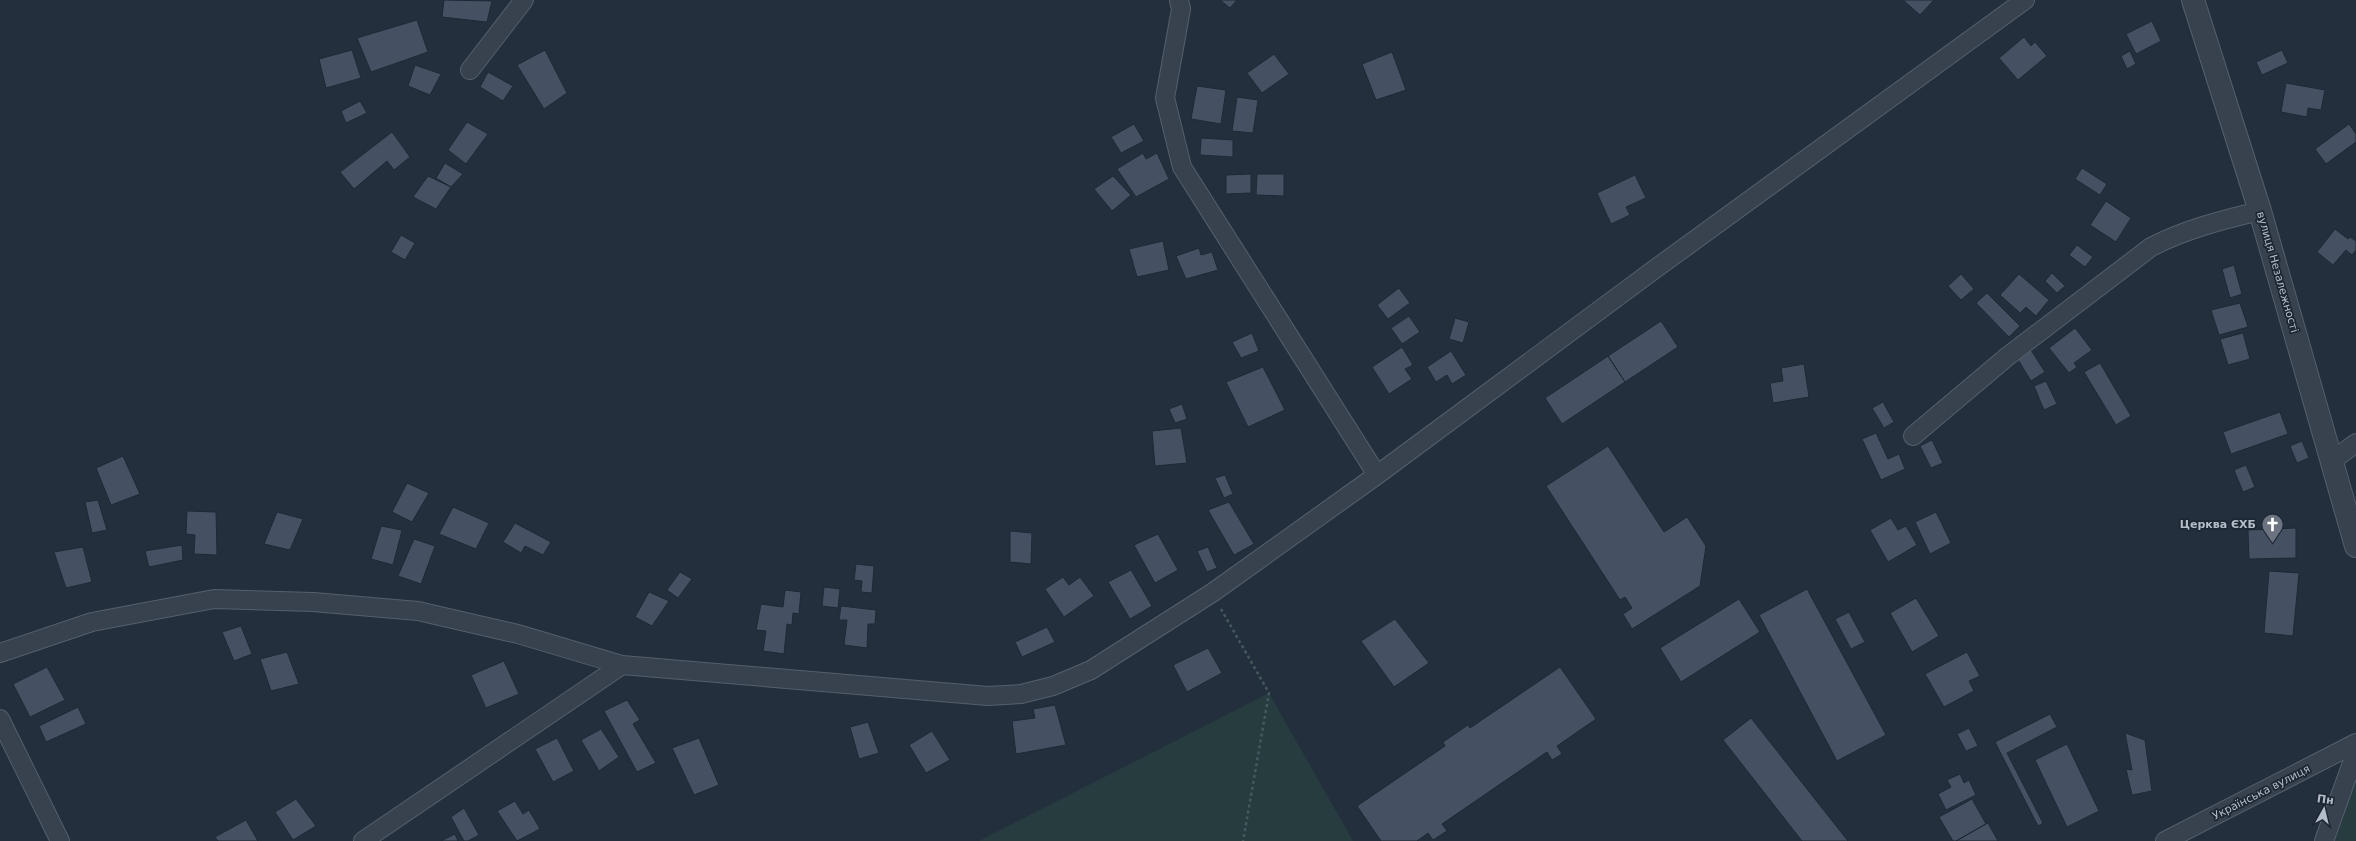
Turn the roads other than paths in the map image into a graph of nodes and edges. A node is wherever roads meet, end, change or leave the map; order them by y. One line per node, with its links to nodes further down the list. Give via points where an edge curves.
1 (524, 0): 5 (street)
2 (1179, 0): 10 (street, via 1181,9 1165,98 1182,167)
3 (2025, 0): 10 (street)
4 (2193, 0): 6 (street, вулиця Незалежності)
5 (470, 70)
6 (2260, 210): 7 (street, via 2175,234 2151,248 2008,356); 9 (street, вулиця Незалежності)
7 (1913, 436)
8 (2356, 443): 9 (street)
9 (2333, 460): 11 (street, вулиця Незалежності)
10 (1377, 475): 13 (street, via 1212,593 1091,670 1053,686 1021,694 988,696)
11 (2356, 546)
12 (0, 653): 13 (street, via 92,622 214,599 313,602 418,611 518,634)
13 (622, 665): 18 (street)
14 (0, 719): 17 (street)
15 (2356, 743): 19 (street, Українська вулиця)
16 (2356, 752): 20 (street)
17 (60, 841)
18 (363, 841)
19 (2165, 841)
20 (2324, 841)

